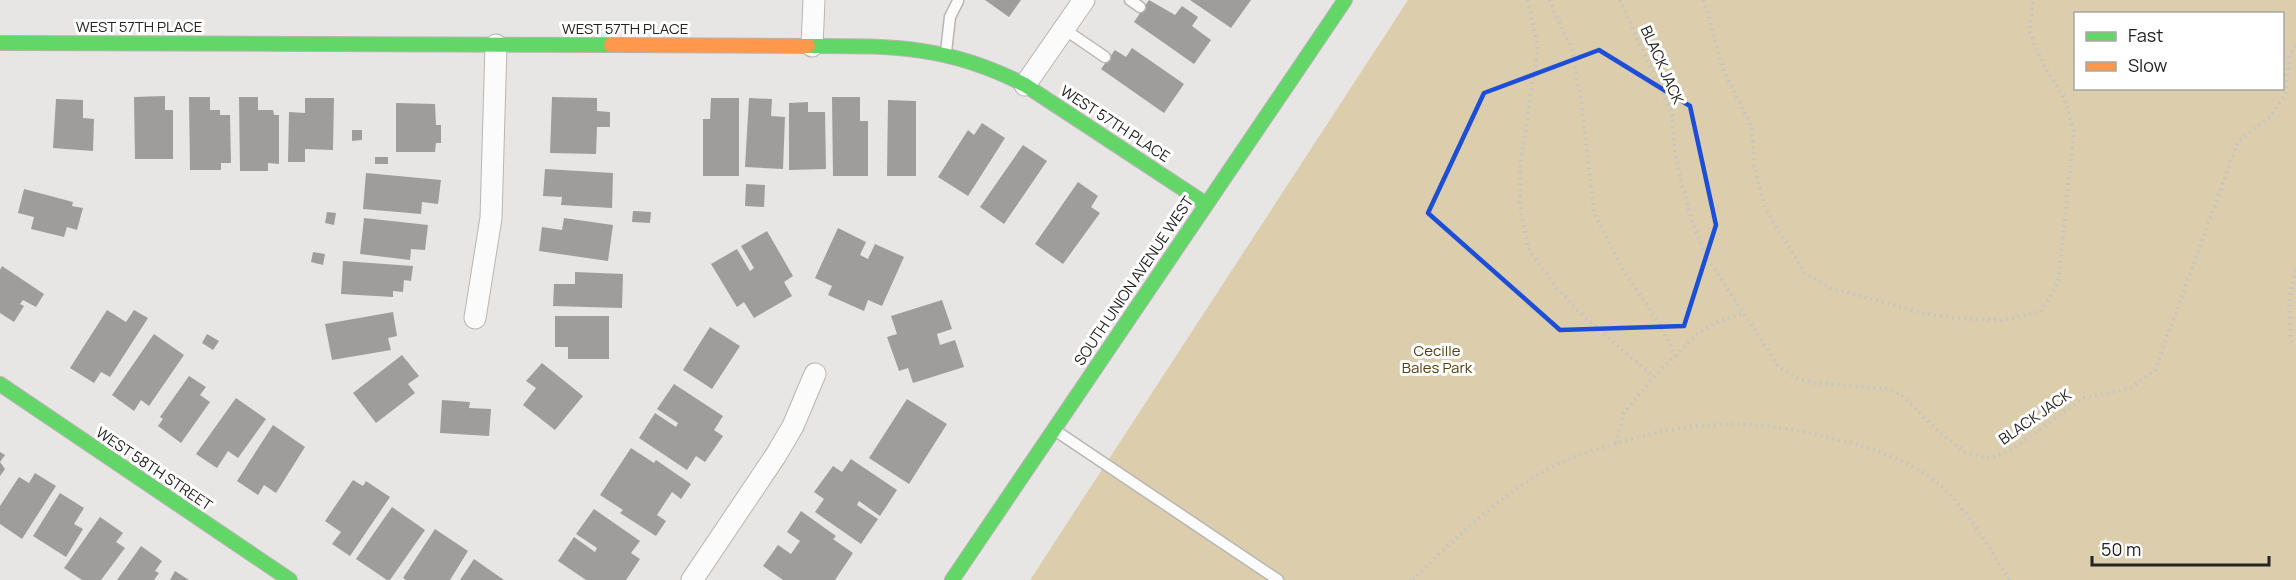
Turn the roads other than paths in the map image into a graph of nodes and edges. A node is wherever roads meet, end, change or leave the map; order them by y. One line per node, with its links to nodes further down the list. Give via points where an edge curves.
1 (814, 0): 10 (street)
2 (1084, 0): 7 (street)
3 (1130, 0): 6 (lane)
4 (1345, 0): 14 (street, SOUTH UNION AVENUE WEST)
5 (958, 1): 11 (lane, via 950,17)
6 (1140, 7)
7 (1064, 29): 12 (lane); 13 (street)
8 (0, 43): 9 (street, WEST 57TH PLACE)
9 (496, 45): 10 (street, WEST 57TH PLACE); 15 (street, via 491,218)
10 (812, 46): 11 (street, WEST 57TH PLACE, via 892,46)
11 (946, 52): 13 (street, WEST 57TH PLACE, via 1000,71)
12 (1105, 57)
13 (1025, 86): 14 (street, WEST 57TH PLACE)
14 (1206, 204): 18 (street, SOUTH UNION AVENUE WEST)
15 (475, 318)
16 (816, 374): 20 (street, via 793,426)
17 (0, 384): 19 (street, WEST 58TH STREET)
18 (1054, 429): 21 (street, SOUTH UNION AVENUE WEST); 22 (lane)
19 (290, 580)
20 (692, 580)
21 (952, 580)
22 (1278, 580)

